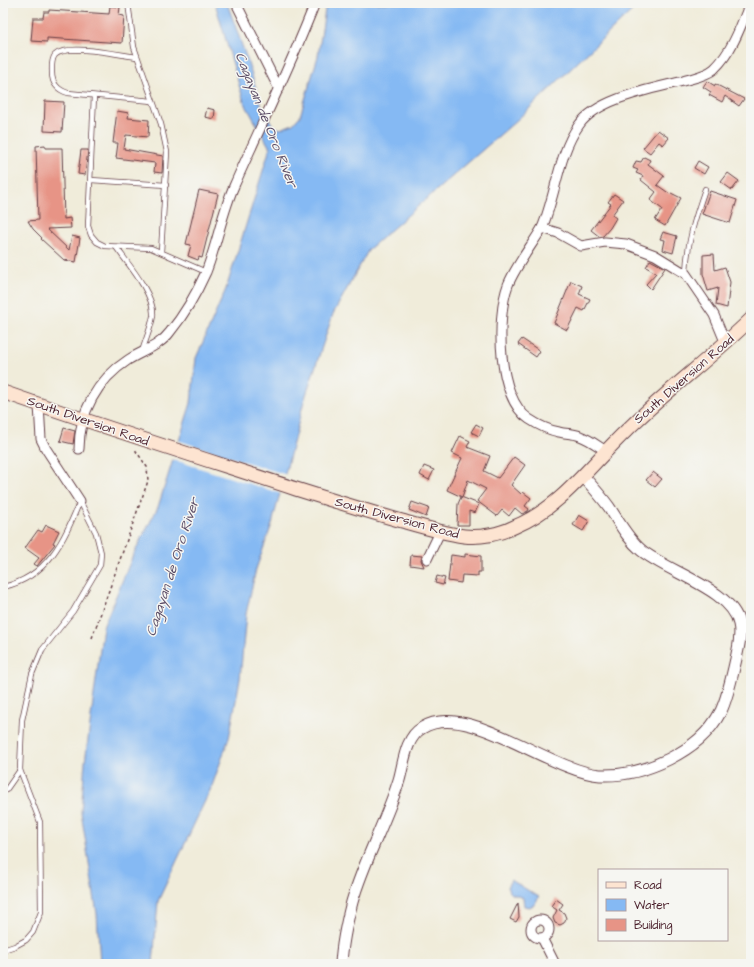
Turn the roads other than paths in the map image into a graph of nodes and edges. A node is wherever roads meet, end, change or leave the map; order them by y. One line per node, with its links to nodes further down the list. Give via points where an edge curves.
1 (128, 3): 5 (lane)
2 (236, 3): 6 (street)
3 (315, 3): 6 (street)
4 (750, 3): 12 (street, via 724,58 713,70 694,78 628,96 594,110 579,125 565,154)
5 (137, 57): 7 (lane, via 73,50 61,51 54,56 52,76 54,84 60,90); 8 (lane)
6 (278, 92): 15 (street, via 234,187)
7 (94, 96): 8 (lane); 9 (lane)
8 (152, 101): 10 (lane, via 165,137)
9 (91, 180): 10 (lane); 13 (lane, via 88,226 97,242)
10 (166, 185): 14 (lane)
11 (705, 189): 16 (lane, via 687,250)
12 (542, 228): 16 (street, via 558,233 581,246 605,242 626,244 655,255); 24 (street, via 508,284 502,305 502,351 511,397 517,409 542,427 580,436)
13 (116, 248): 14 (lane, via 142,246); 19 (lane, via 135,273 151,302 153,316)
14 (161, 252): 15 (lane)
15 (206, 272): 19 (street, via 170,333)
16 (686, 274): 18 (street, via 714,315)
17 (751, 319): 18 (main road, South Diversion Road)
18 (726, 344): 24 (main road, South Diversion Road, via 664,395)
19 (141, 354): 22 (street, via 128,360 107,376 94,394)
20 (3, 392): 21 (main road, South Diversion Road)
21 (39, 405): 22 (main road, South Diversion Road); 26 (street, via 41,439)
22 (81, 420): 23 (street); 27 (main road, South Diversion Road)
23 (78, 449)
24 (606, 451): 25 (main road, South Diversion Road)
25 (583, 476): 27 (main road, South Diversion Road, via 535,518 513,528 493,534 467,536); 34 (street, via 640,550 672,571 712,591 724,600 737,616 740,637 722,708 708,732 691,746 645,770 615,775 597,775 579,770 468,724 444,721 422,728 407,746 391,805 352,901)
26 (80, 501): 29 (lane, via 58,548 40,569 31,577); 30 (lane, via 96,533 101,553 100,565 73,611 42,650 32,674 22,720)
27 (440, 532): 28 (street)
28 (427, 559)
29 (3, 587)
30 (20, 770): 31 (lane); 33 (lane, via 40,822 41,912 33,932 26,940)
31 (3, 792)
32 (542, 938): 35 (street)
33 (3, 950)
34 (341, 964)
35 (555, 964)

